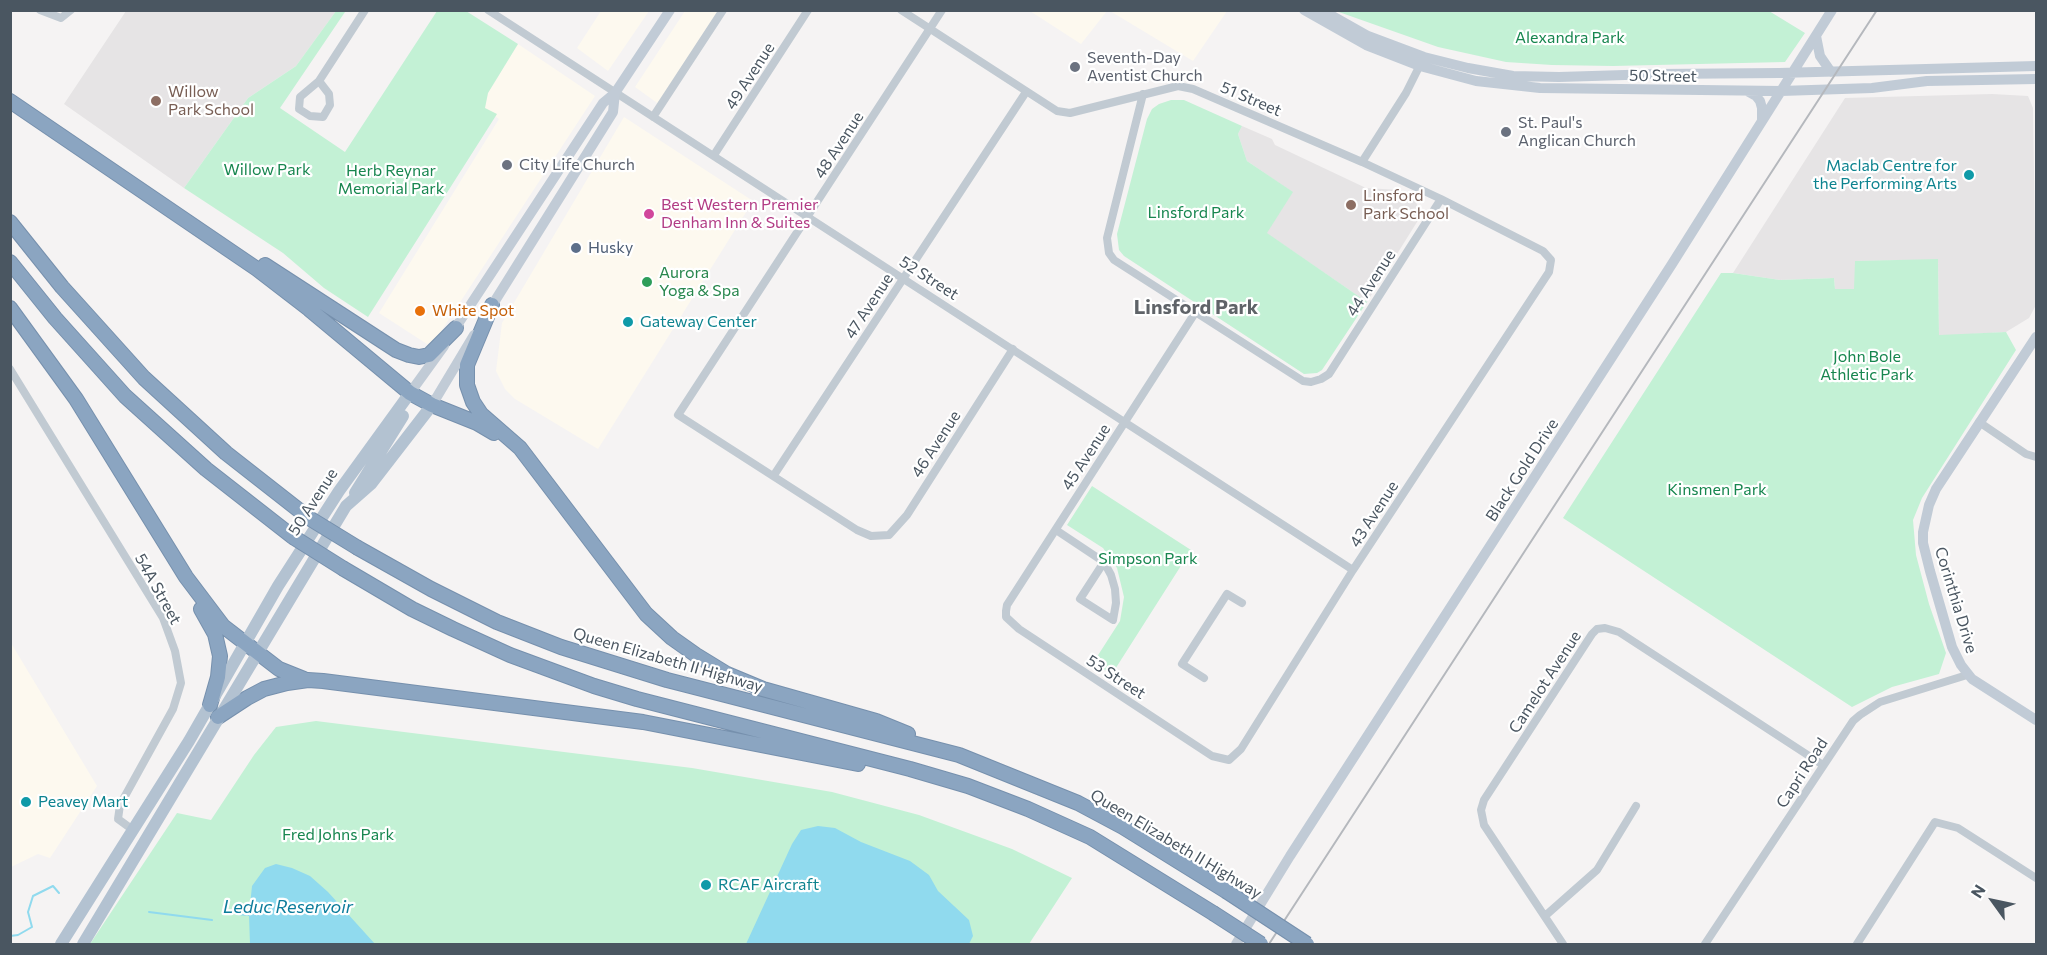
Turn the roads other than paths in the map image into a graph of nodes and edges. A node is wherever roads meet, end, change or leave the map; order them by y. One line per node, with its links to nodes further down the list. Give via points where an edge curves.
1 (40, 10): 2 (street, via 62,18)
2 (71, 10)
3 (365, 10): 20 (street)
4 (488, 10): 24 (street, 52 Street)
5 (670, 10): 24 (main road, 50 Avenue)
6 (723, 10): 27 (street)
7 (808, 10): 29 (street, 49 Avenue)
8 (901, 10): 13 (street, 51 Street)
9 (942, 10): 13 (street, 48 Avenue)
10 (1304, 10): 15 (main road, 50 Street, via 1366,45)
11 (1322, 10): 15 (main road, 50 Street)
12 (1832, 10): 14 (main road, Black Gold Drive)
13 (930, 29): 23 (street, 51 Street); 33 (street, 48 Avenue)
14 (1816, 36): 17 (main road, via 1820,56); 18 (main road, Black Gold Drive)
15 (1422, 62): 18 (main road, 50 Street, via 1513,76); 21 (main road, 50 Street, via 1476,81 1540,88); 30 (street)
16 (2037, 66): 17 (main road, 50 Street)
17 (1831, 72): 18 (main road, 50 Street)
18 (1792, 73): 22 (main road, Black Gold Drive)
19 (2037, 79): 22 (main road, 50 Street, via 1927,81 1872,88)
20 (319, 81): 20 (street, via 300,97 299,109 310,116 323,117 330,105 329,94)
21 (1746, 91): 22 (main road, 50 Street); 28 (main road, via 1760,101)
22 (1781, 91): 28 (main road, Black Gold Drive)
23 (1026, 92): 25 (street, 51 Street, via 1063,113); 39 (street, 47 Avenue)
24 (615, 93): 27 (street, 52 Street); 37 (main road, 50 Avenue, via 603,103); 38 (main road, 50 Avenue, via 613,112)
25 (1143, 94): 30 (street, 51 Street, via 1178,86 1193,89); 42 (street, via 1107,246 1114,260)
26 (10, 101): 31 (highway)
27 (653, 117): 29 (street, 52 Street)
28 (1761, 122): 80 (main road, Black Gold Drive)
29 (714, 156): 33 (street, 52 Street)
30 (1362, 162): 32 (street, 51 Street)
31 (113, 171): 43 (highway, via 182,211 396,350 419,357 429,355); 47 (highway, via 266,276)
32 (1442, 199): 36 (street, 51 Street, via 1543,251 1551,260); 42 (street, 44 Avenue, via 1329,374 1321,379 1311,382 1293,376)
33 (808, 217): 39 (street, 52 Street); 52 (street, 48 Avenue, via 678,415)
34 (10, 222): 70 (highway, Queen Elizabeth II Highway, bridge, via 144,378 226,453 309,518 358,548 497,622 561,647 667,680)
35 (10, 261): 73 (highway, bridge, via 125,396 206,470 293,537 412,609 510,655 594,686)
36 (1550, 266): 57 (street, 43 Avenue)
37 (495, 267): 38 (main road); 43 (main road, 50 Avenue)
38 (510, 277): 40 (main road, 50 Avenue)
39 (903, 278): 45 (street, 52 Street); 52 (street, 47 Avenue)
40 (492, 305): 48 (main road, 50 Avenue); 53 (highway, via 467,365 468,392 481,414 520,448)
41 (10, 308): 59 (highway, via 79,402)
42 (1195, 314): 49 (street, 45 Avenue)
43 (456, 328): 47 (main road, 50 Avenue)
44 (2037, 337): 50 (main road, Corinthia Drive)
45 (1013, 349): 49 (street, 52 Street); 52 (street, 46 Avenue, via 907,515 889,535 871,536 857,530)
46 (10, 369): 75 (street, 54A Street, via 163,618 175,651 181,683 172,710 120,805 118,819)
47 (410, 393): 48 (highway); 54 (main road, via 409,405 397,427); 58 (main road, 50 Avenue, via 339,491)
48 (432, 405): 53 (highway, via 499,436 522,455); 54 (main road, 50 Avenue, via 371,484)
49 (1126, 422): 55 (street, 45 Avenue); 57 (street, 52 Street)
50 (1979, 422): 51 (street); 64 (main road, Corinthia Drive, via 1936,489 1923,532 1952,647)
51 (2037, 458)
52 (774, 475)
53 (556, 495): 70 (highway, via 646,614 696,656 763,689 876,721)
54 (346, 506): 63 (main road, 50 Avenue)
55 (1056, 530): 56 (street); 61 (street, 45 Avenue, via 1007,604)
56 (1104, 562): 56 (street, via 1115,589 1113,621 1080,599)
57 (1353, 570): 71 (street, 43 Avenue, via 1241,749 1229,760)
58 (285, 575): 62 (main road, 50 Avenue); 63 (main road, via 254,639)
59 (186, 577): 62 (highway, via 223,627); 67 (highway, via 219,645 220,666)
60 (1242, 603): 65 (street, via 1227,594 1182,664)
61 (1006, 618): 71 (street, 53 Street)
62 (244, 644): 63 (highway); 67 (main road, 50 Avenue)
63 (257, 654): 66 (highway, via 279,669); 68 (main road, 50 Avenue)
64 (1967, 675): 69 (main road, Corinthia Drive); 72 (street, Capri Road, via 1870,707 1853,721)
65 (1204, 678)
66 (308, 680): 68 (highway, via 264,689); 73 (highway, via 643,722)
67 (210, 705): 75 (main road, 50 Avenue)
68 (218, 717): 79 (main road, 50 Avenue)
69 (2037, 720)
70 (959, 755): 82 (highway, Queen Elizabeth II Highway, bridge, via 1078,803 1123,827)
71 (1212, 756)
72 (1822, 765): 77 (street, Camelot Avenue, via 1619,632 1597,629 1481,810 1484,825); 84 (street, Capri Road)
73 (968, 786): 81 (highway, bridge, via 1090,837)
74 (1636, 806): 77 (street, via 1597,870)
75 (133, 830): 78 (main road, 50 Avenue)
76 (2037, 878): 85 (street, via 1958,828 1935,822)
77 (1545, 916): 83 (street, Camelot Avenue)
78 (61, 945)
79 (83, 945)
80 (1236, 945)
81 (1261, 945)
82 (1307, 945)
83 (1563, 945)
84 (1705, 945)
85 (1857, 945)

